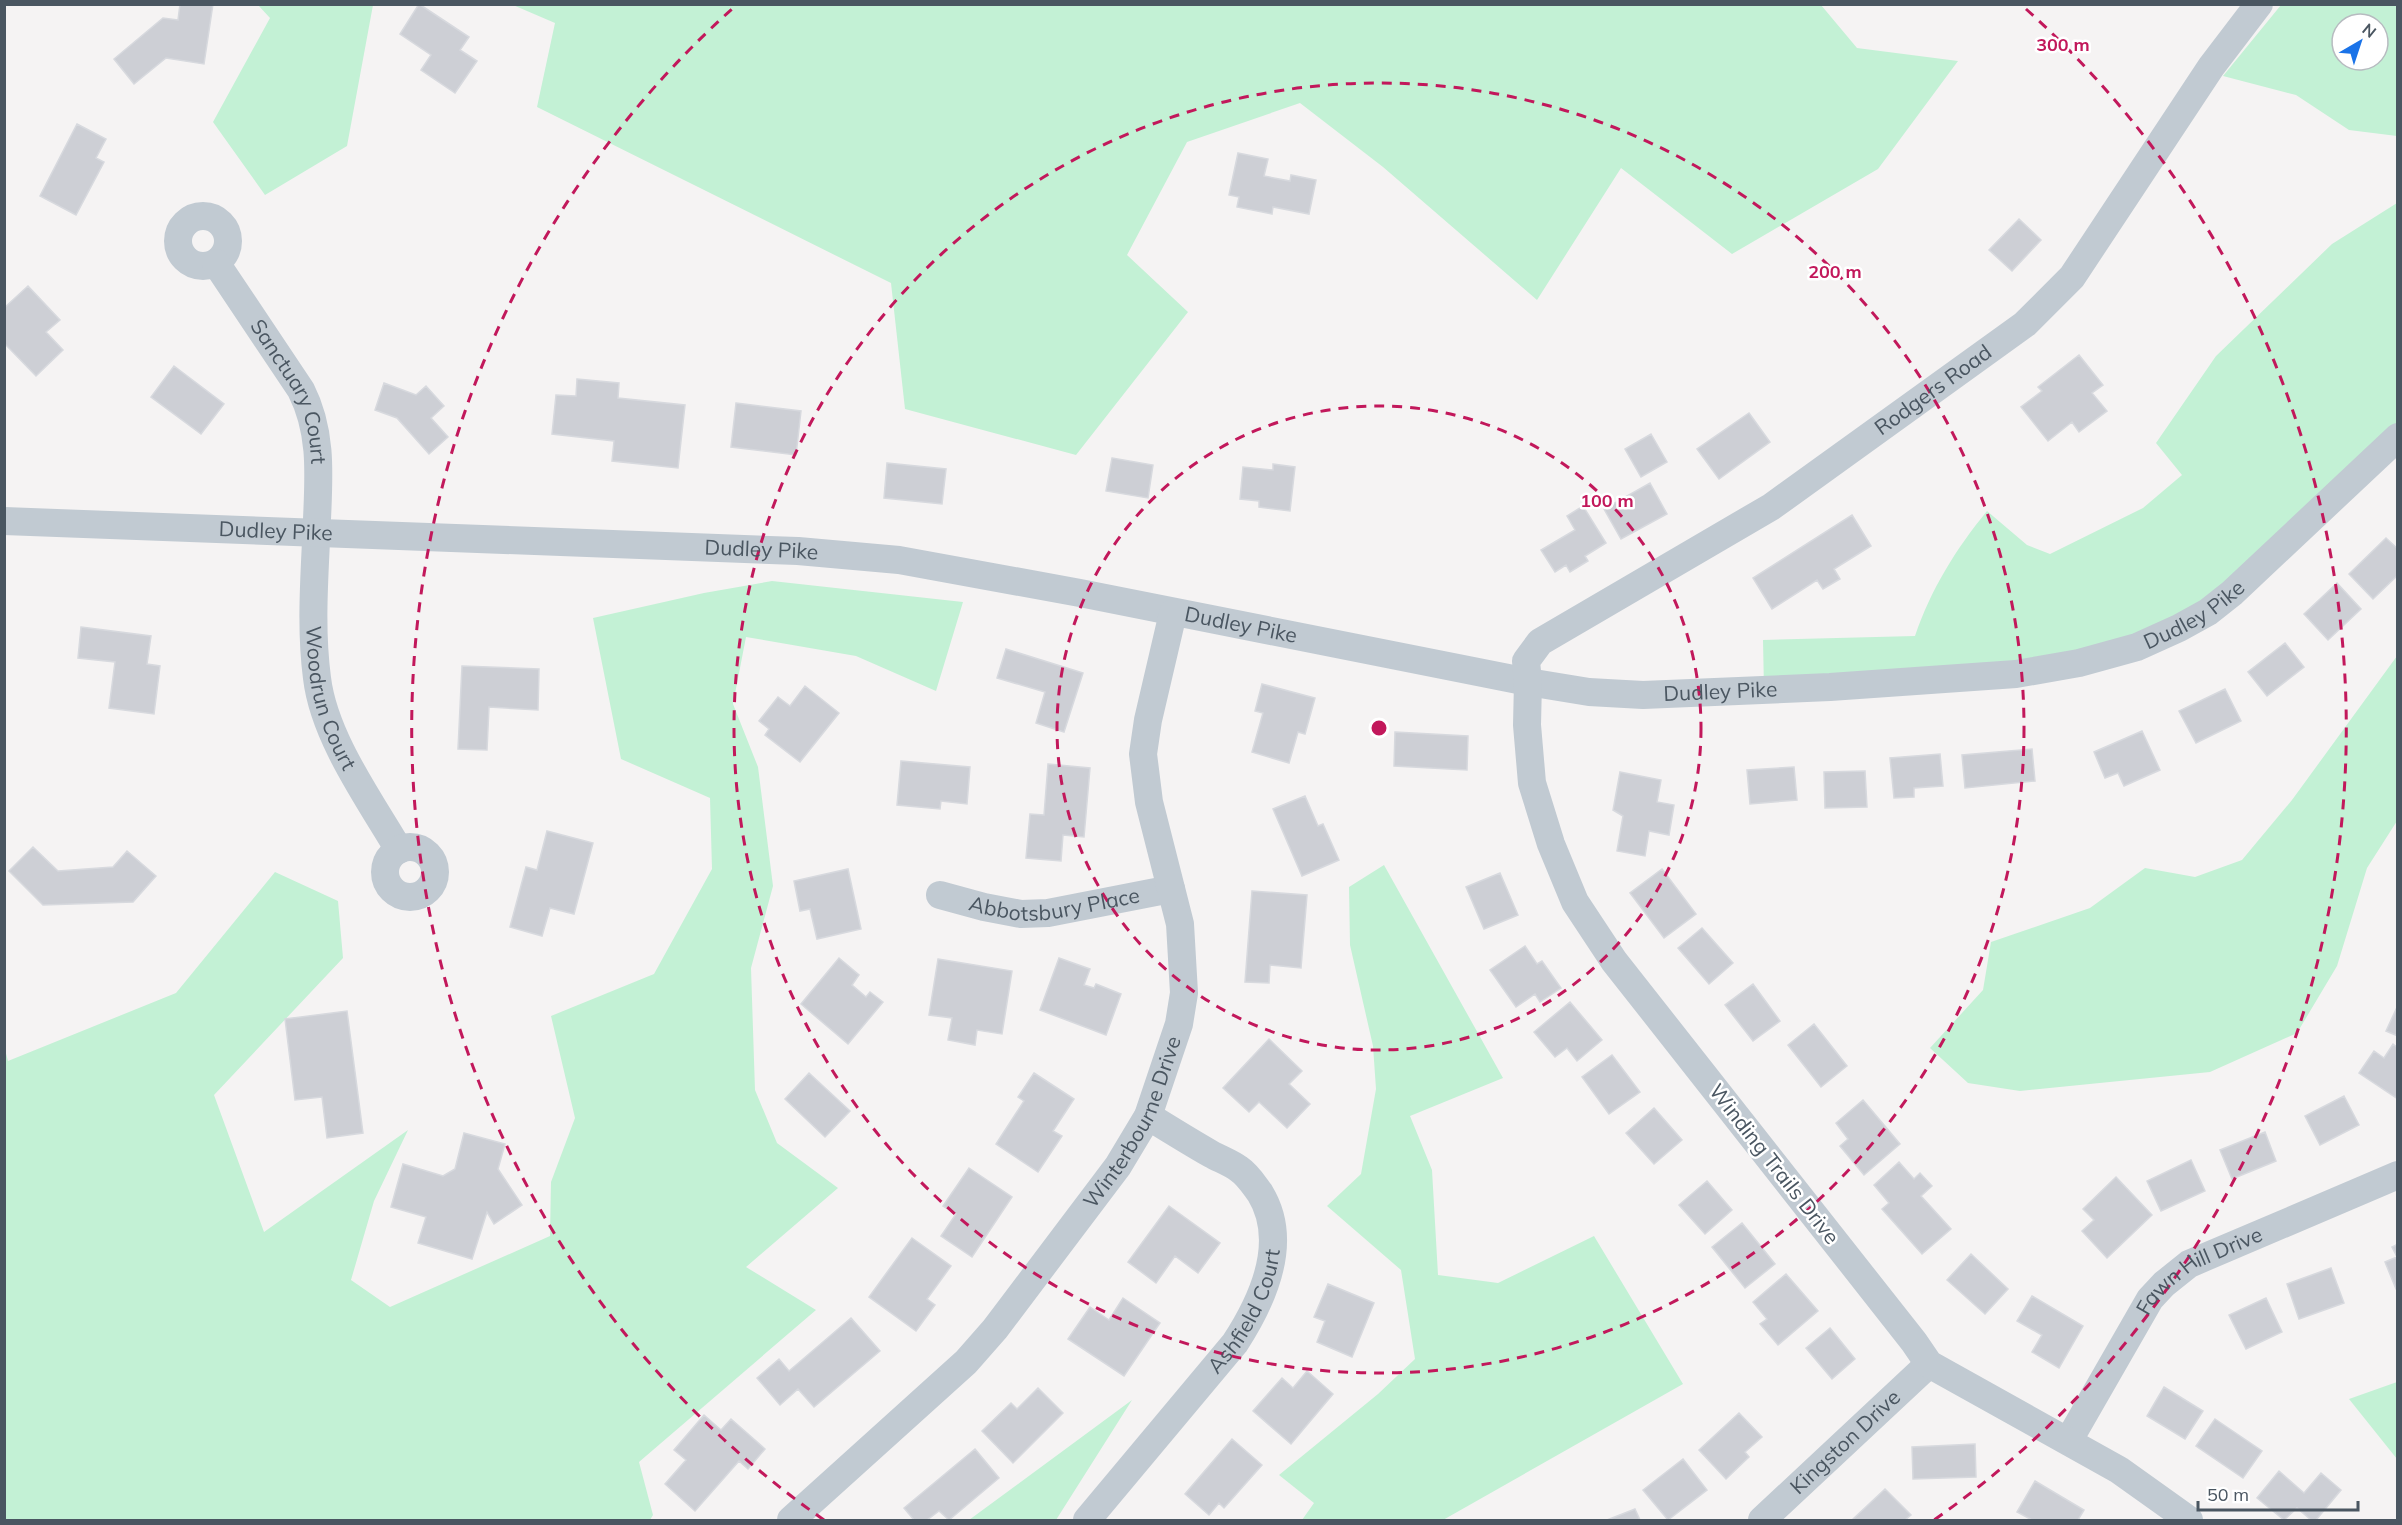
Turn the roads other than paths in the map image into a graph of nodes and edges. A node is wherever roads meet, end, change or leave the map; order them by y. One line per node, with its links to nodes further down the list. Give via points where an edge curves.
1 (2259, 4): 7 (street, Rodgers Road, via 2211,67 2072,277 2025,324 1771,507 1540,642 1526,661)
2 (216, 263): 5 (street, Sanctuary Court, via 310,407 319,467)
3 (2397, 437): 7 (street, Dudley Pike, via 2232,593 2189,622 2137,647 2016,674 1830,687 1643,695 1589,692)
4 (4, 521): 5 (street, Dudley Pike)
5 (317, 532): 6 (street, Dudley Pike, via 798,551 899,560); 8 (street, Woodrun Court, via 313,642 317,681 339,745)
6 (1173, 613): 7 (street, Dudley Pike); 9 (street, Winterbourne Drive, via 1143,754 1149,802)
7 (1528, 682): 13 (street, Winding Trails Drive, via 1532,783 1575,902 1614,961)
8 (399, 850)
9 (1171, 889): 10 (street, Abbotsbury Place, via 1048,913 1021,914); 11 (street, Winterbourne Drive, via 1180,924 1184,993 1179,1024)
10 (940, 895)
11 (1148, 1116): 15 (street, Winterbourne Drive, via 1118,1166 966,1362); 16 (street, Ashfield Court, via 1240,1170 1254,1184 1266,1202 1272,1223 1272,1262 1253,1313 1235,1343)
12 (2397, 1175): 14 (street, Fawn Hill Drive, via 2189,1263 2150,1299)
13 (1929, 1364): 14 (street, Winding Trails Drive); 17 (street, Kingston Drive)
14 (2069, 1440): 18 (street, Winding Trails Drive, via 2119,1470)
15 (791, 1521)
16 (1087, 1521)
17 (1762, 1521)
18 (2189, 1521)

